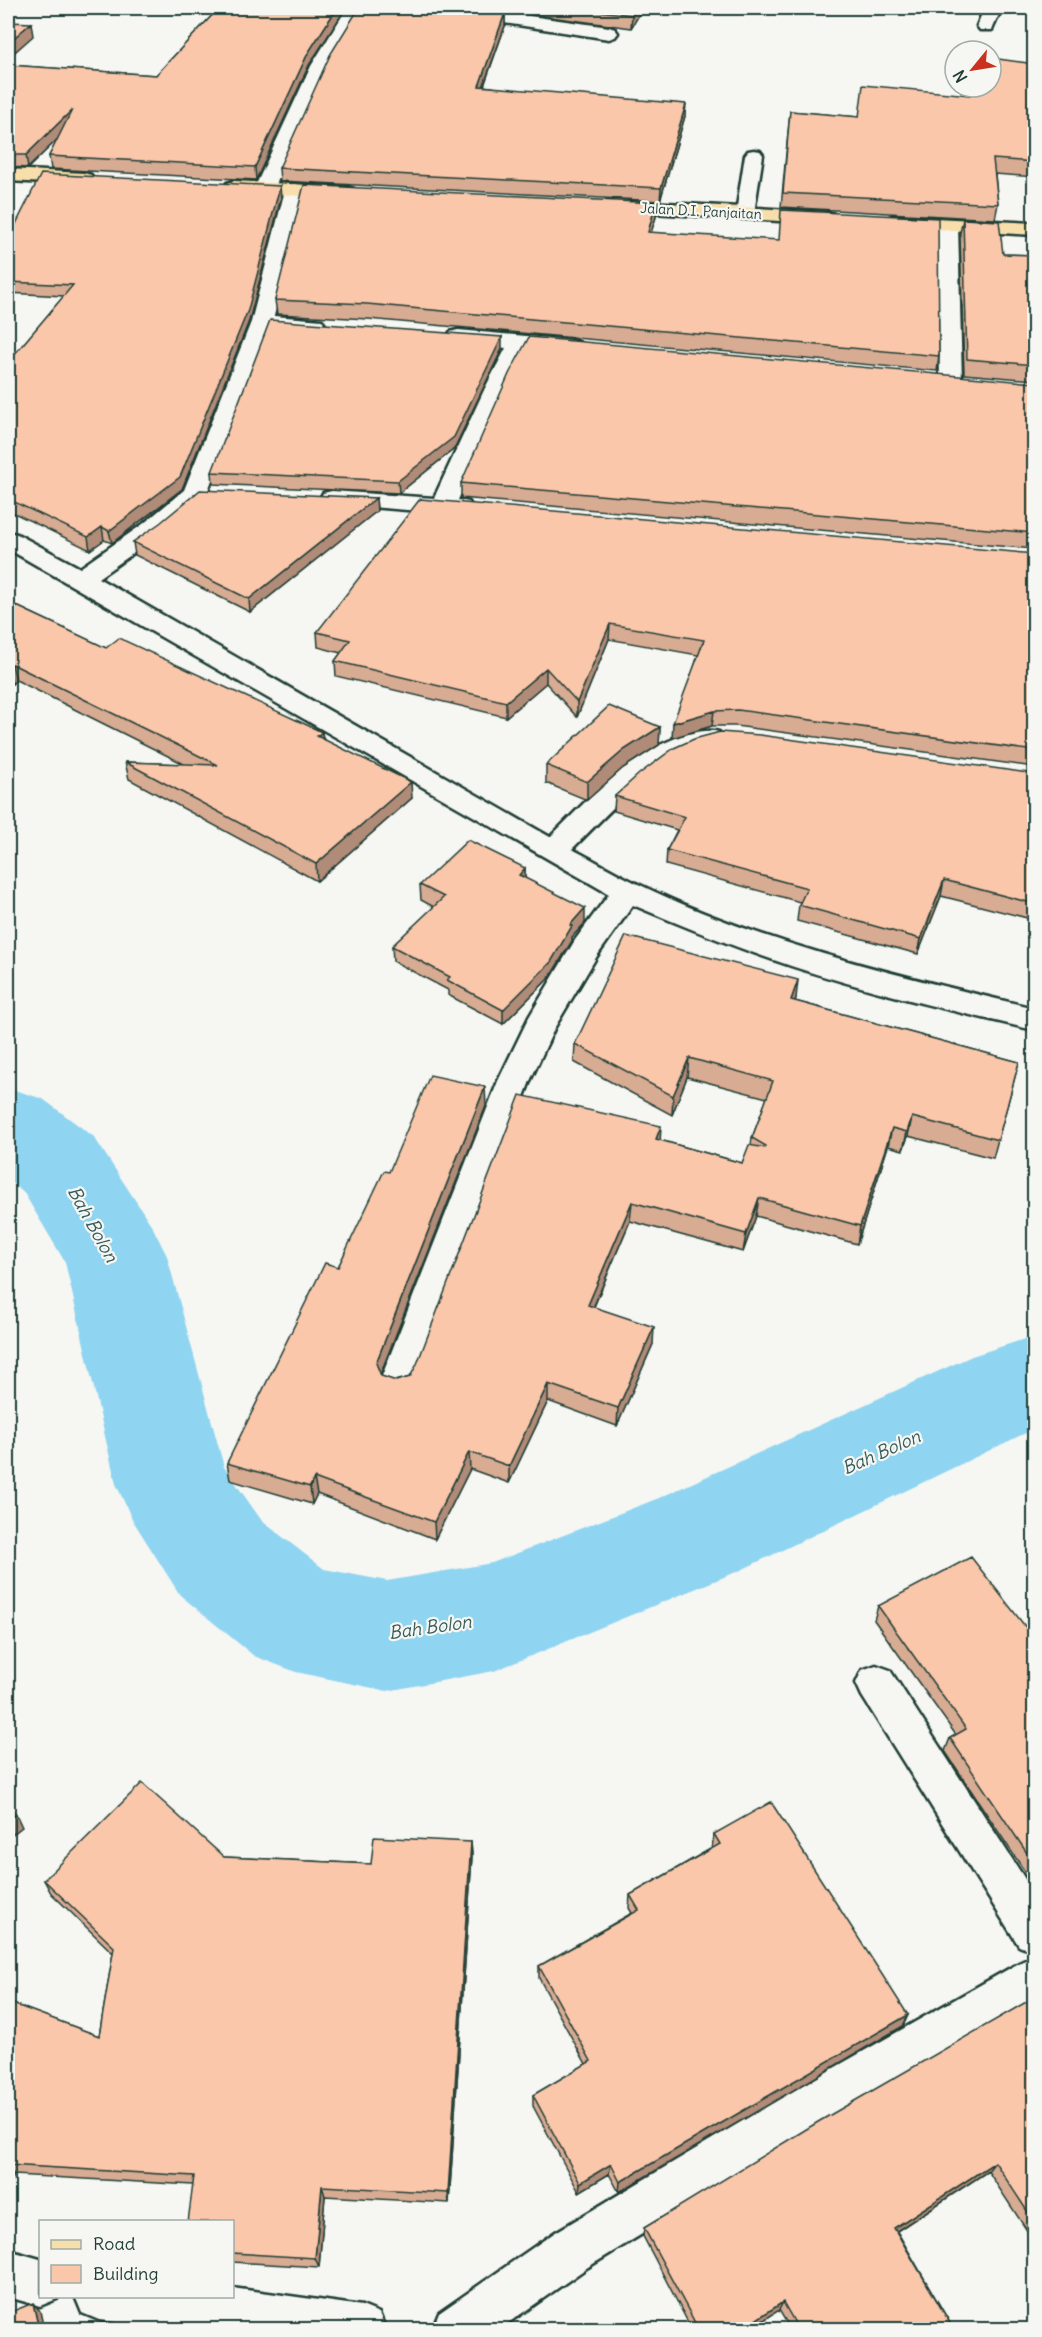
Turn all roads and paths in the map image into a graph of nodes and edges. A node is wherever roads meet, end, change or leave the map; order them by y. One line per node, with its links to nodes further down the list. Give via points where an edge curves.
1 (356, 8): 10 (street, via 320,66)
2 (438, 8): 5 (street)
3 (993, 8): 4 (street)
4 (986, 26)
5 (609, 33)
6 (754, 155): 14 (lane)
7 (8, 175): 8 (main road)
8 (101, 180)
9 (217, 186): 10 (main road)
10 (264, 189): 11 (main road)
11 (295, 190): 12 (main road); 19 (street)
12 (366, 194)
13 (593, 205): 14 (main road, Jalan D.I. Panjaitan)
14 (745, 213): 15 (main road, Jalan D.I. Panjaitan)
15 (846, 219)
16 (869, 220): 17 (main road)
17 (948, 225): 18 (main road); 25 (street)
18 (1035, 229)
19 (262, 321): 20 (street); 31 (street, via 207,494)
20 (333, 326)
21 (439, 335): 22 (street)
22 (520, 343): 23 (street); 28 (street)
23 (591, 349)
24 (928, 380): 25 (street)
25 (951, 382): 26 (street)
26 (975, 384)
27 (309, 497): 28 (street)
28 (443, 506): 29 (street)
29 (478, 509)
30 (8, 539): 31 (street)
31 (81, 579): 33 (street)
32 (737, 738): 33 (street, via 715,736 660,757 633,774)
33 (553, 851): 34 (street)
34 (627, 891): 35 (street, via 801,958); 36 (street, via 586,948 540,1025 518,1072)
35 (1035, 1020)
36 (398, 1381)
37 (876, 1683): 38 (street)
38 (1035, 1931)
39 (1035, 1978): 44 (street, via 797,2114 571,2250)
40 (8, 2274): 41 (street)
41 (39, 2282)
42 (116, 2298): 43 (street)
43 (362, 2330)
44 (456, 2330)

